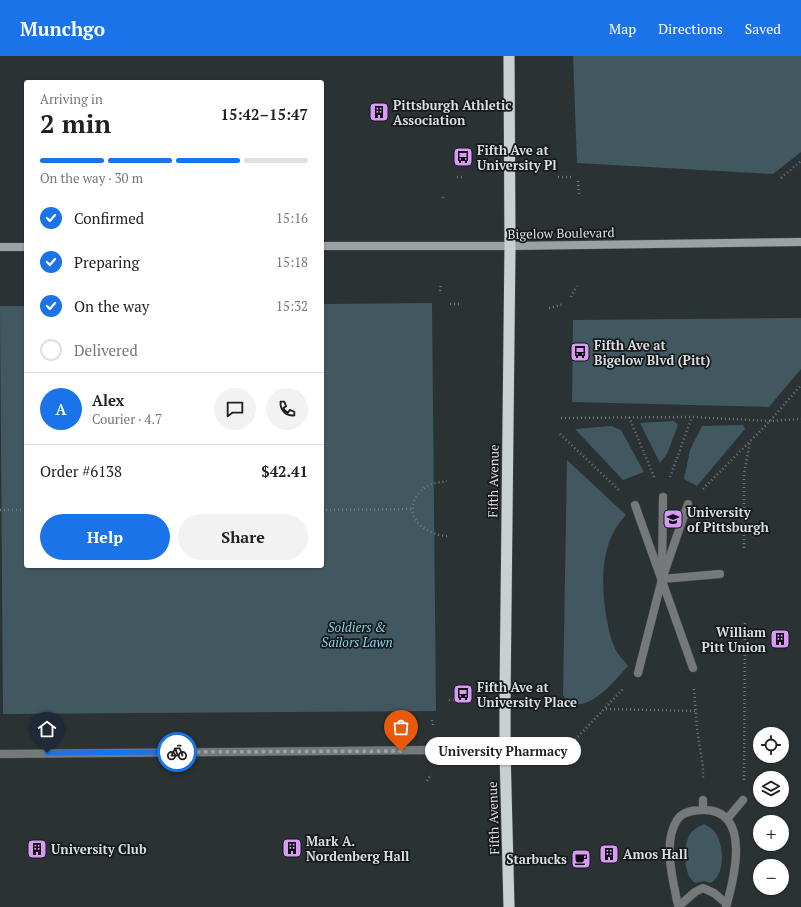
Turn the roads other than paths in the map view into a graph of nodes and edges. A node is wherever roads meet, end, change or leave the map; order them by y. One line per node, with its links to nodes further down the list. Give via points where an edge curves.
1 (509, 56): 4 (highway, Fifth Avenue)
2 (801, 242): 4 (main road, Bigelow Boulevard)
3 (324, 246): 4 (main road, Bigelow Boulevard)
4 (510, 246): 14 (highway, Fifth Avenue)
5 (0, 247): 6 (main road)
6 (24, 247)
7 (663, 497): 11 (street)
8 (688, 504): 11 (street)
9 (635, 506): 11 (street)
10 (720, 574): 11 (street)
11 (662, 579): 12 (street); 13 (street)
12 (693, 668)
13 (638, 673)
14 (505, 751): 15 (street); 22 (highway, Fifth Avenue)
15 (0, 754)
16 (703, 800): 18 (street)
17 (743, 800): 19 (street)
18 (703, 810): 19 (street, via 719,812); 20 (street, via 686,812 677,820 671,834 669,852)
19 (728, 818): 21 (street, via 734,833 736,849 734,875)
20 (679, 906): 21 (street, via 703,888 714,893)
21 (726, 906)
22 (509, 907)

